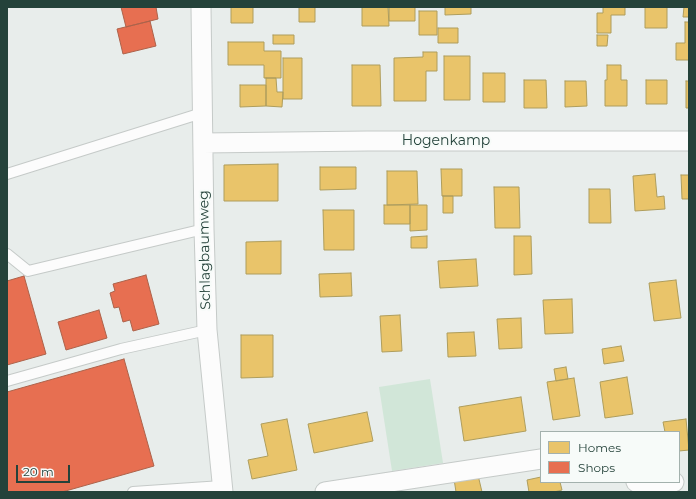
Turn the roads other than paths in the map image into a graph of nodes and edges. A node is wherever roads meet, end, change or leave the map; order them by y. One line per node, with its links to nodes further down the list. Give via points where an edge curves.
1 (201, 7): 2 (street, Schlagbaumweg)
2 (202, 113): 4 (street, Schlagbaumweg); 5 (lane)
3 (689, 141): 4 (street, Hogenkamp)
4 (203, 143): 6 (street, Schlagbaumweg)
5 (7, 174)
6 (204, 229): 7 (lane, via 28,271); 8 (street, Schlagbaumweg)
7 (7, 254)
8 (207, 330): 9 (lane, via 121,348); 13 (street, Schlagbaumweg)
9 (7, 380)
10 (540, 459): 14 (street)
11 (638, 483): 12 (street, via 643,486)
12 (666, 483)
13 (223, 489): 15 (lane)
14 (359, 490): 16 (street)
15 (134, 492)
16 (325, 492)

